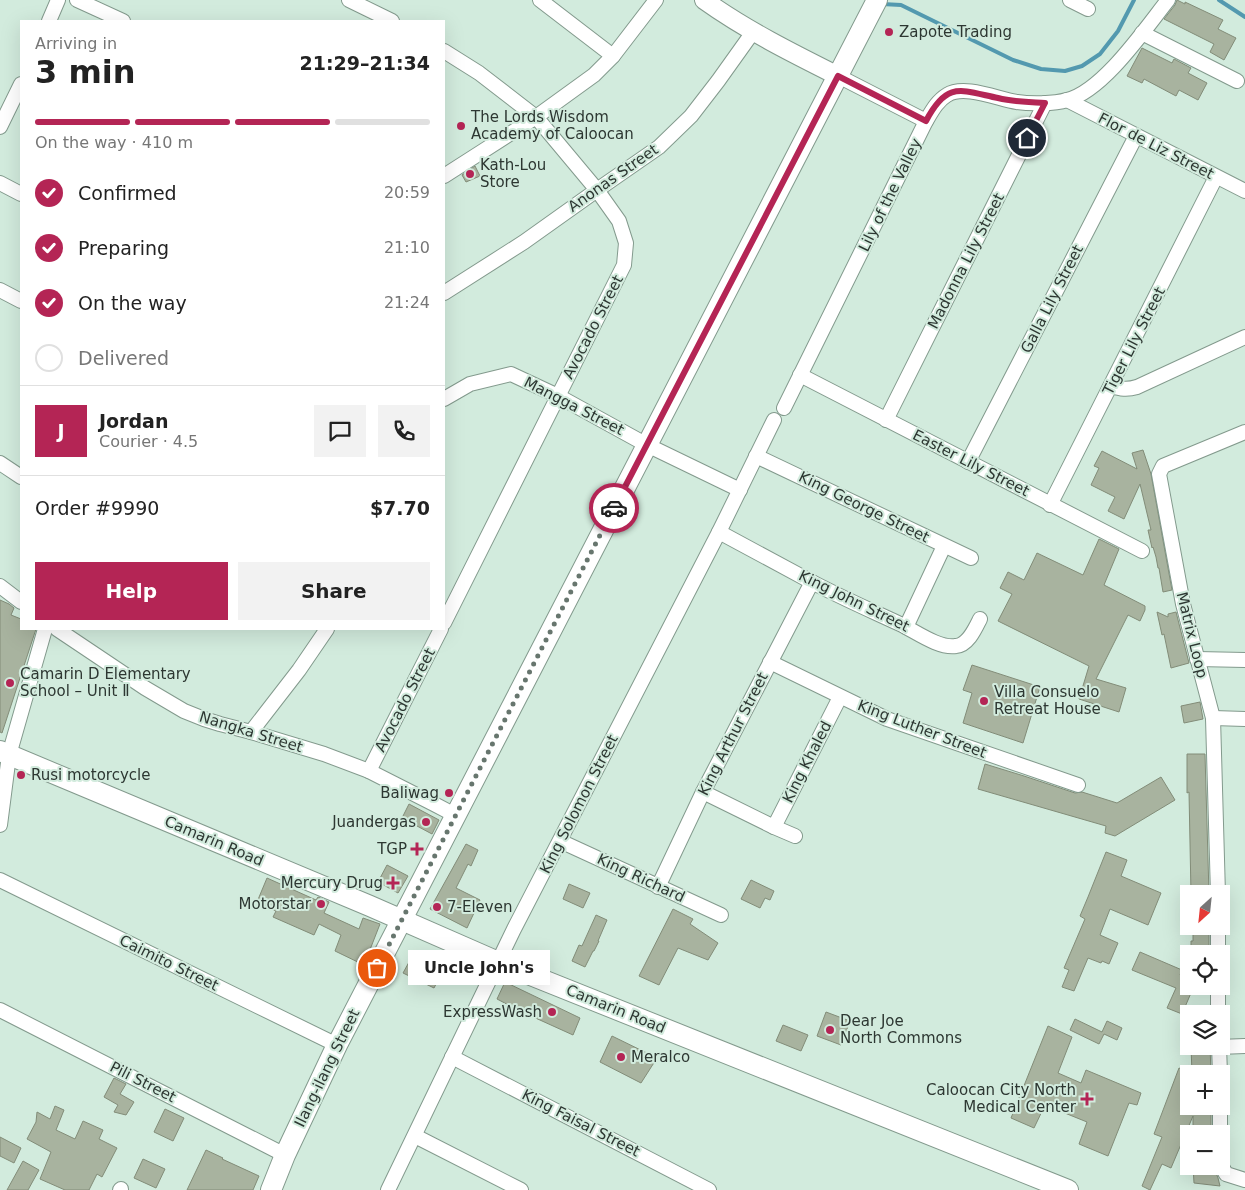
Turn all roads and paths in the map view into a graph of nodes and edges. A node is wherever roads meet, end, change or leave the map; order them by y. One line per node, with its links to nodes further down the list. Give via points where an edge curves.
1 (58, 0): 11 (street)
2 (77, 0): 12 (street)
3 (349, 0): 13 (street)
4 (540, 0): 17 (street)
5 (656, 0): 17 (street)
6 (704, 0): 14 (street)
7 (877, 0): 18 (main road, Ilang-ilang Street)
8 (1070, 0): 10 (street)
9 (1168, 0): 15 (street, Lily of the Valley)
10 (1088, 9)
11 (49, 20)
12 (121, 20)
13 (390, 20)
14 (753, 32): 18 (street); 30 (street, Anonas Street, via 691,116 659,147)
15 (1142, 34): 19 (street); 21 (street, Lily of the Valley, via 1101,81)
16 (445, 52): 23 (street, Avocado Street)
17 (613, 56): 23 (street, via 594,75)
18 (838, 76): 24 (street); 45 (main road, Ilang-ilang Street)
19 (1237, 81)
20 (20, 86): 25 (street)
21 (1067, 100): 22 (street, Lily of the Valley); 26 (street, Flor de Liz Street)
22 (1045, 103): 24 (street, Lily of the Valley, via 1019,102 958,91 939,100); 43 (street, Madonna Lily Street)
23 (536, 117): 27 (street); 30 (street, Avocado Street)
24 (926, 121): 37 (street, Lily of the Valley)
25 (0, 127)
26 (1136, 136): 28 (street, Flor de Liz Street); 47 (street, Galla Lily Street)
27 (445, 175)
28 (1216, 177): 31 (street, Flor de Liz Street); 38 (street, Tiger Lily Street)
29 (0, 183): 32 (street)
30 (597, 190): 34 (street, Anonas Street); 39 (street, Avocado Street, via 619,221 626,243 624,265)
31 (1245, 191)
32 (20, 193)
33 (0, 290): 35 (street)
34 (445, 292)
35 (20, 300)
36 (1245, 338): 38 (street, via 1137,387 1121,389)
37 (800, 375): 41 (street, Lily of the Valley); 43 (street, Easter Lily Street)
38 (1111, 386): 51 (street, Tiger Lily Street)
39 (558, 396): 40 (street, Mangga Street, via 511,374 470,384); 45 (street, Mangga Street); 60 (street, Avocado Street)
40 (445, 398)
41 (784, 408)
42 (774, 420): 46 (street, King Solomon Street)
43 (886, 420): 47 (street, Easter Lily Street)
44 (1245, 432): 66 (street, Matrix Loop, via 1163,466 1159,474 1183,604)
45 (647, 445): 50 (street, Mangga Street); 77 (main road, Ilang-ilang Street)
46 (756, 456): 50 (street, King Solomon Street); 53 (street, King George Street)
47 (968, 462): 51 (street, Easter Lily Street)
48 (0, 463): 49 (street)
49 (20, 476)
50 (740, 490): 52 (street, King Solomon Street)
51 (1050, 504): 54 (street, Easter Lily Street)
52 (719, 532): 56 (street, King John Street); 81 (street, King Solomon Street)
53 (944, 546): 55 (street, King George Street); 61 (street)
54 (1142, 551)
55 (971, 558)
56 (812, 582): 61 (street, King John Street); 68 (street, King Arthur Street)
57 (0, 586): 58 (street)
58 (20, 601)
59 (980, 619): 61 (street, King John Street, via 967,640 951,647)
60 (445, 621)
61 (906, 627)
62 (45, 630): 73 (street)
63 (59, 630): 72 (street, Nangka Street, via 184,711)
64 (326, 630): 72 (street)
65 (440, 630): 74 (street, Avocado Street)
66 (1197, 659): 67 (street); 70 (street, Matrix Loop)
67 (1245, 660)
68 (770, 662): 69 (street, King Luther Street); 76 (street, King Arthur Street)
69 (840, 697): 75 (street, King Luther Street, via 887,719); 79 (street, King Khaled)
70 (1213, 718): 71 (street); 83 (street, Matrix Loop)
71 (1245, 719)
72 (251, 732): 74 (street, Nangka Street, via 324,754)
73 (4, 753): 78 (street); 86 (main road, Camarin Road)
74 (368, 772): 77 (street, Nangka Street)
75 (1078, 785)
76 (703, 792): 79 (street); 84 (street, King Arthur Street)
77 (455, 815): 86 (main road, Ilang-ilang Street)
78 (0, 825)
79 (774, 827): 80 (street)
80 (795, 836)
81 (560, 841): 84 (street, King Richard); 87 (street, King Solomon Street)
82 (0, 880): 89 (street, Caimito Street)
83 (1218, 885)
84 (658, 887): 85 (street, King Richard)
85 (721, 915)
86 (401, 920): 87 (main road, Camarin Road); 89 (main road, Ilang-ilang Street)
87 (498, 962): 92 (street, King Solomon Street); 101 (main road, Camarin Road)
88 (0, 1010): 94 (street, Pili Street)
89 (337, 1045): 94 (main road, Ilang-ilang Street)
90 (1230, 1046): 91 (street)
91 (1245, 1046)
92 (452, 1057): 93 (street, King Solomon Street); 100 (street, King Faisal Street)
93 (415, 1136): 98 (street, King Solomon Street); 99 (street)
94 (285, 1155): 97 (main road, Ilang-ilang Street)
95 (1229, 1175): 96 (street)
96 (1245, 1180)
97 (272, 1190)
98 (388, 1190)
99 (520, 1190)
100 (709, 1190)
101 (1068, 1190)

